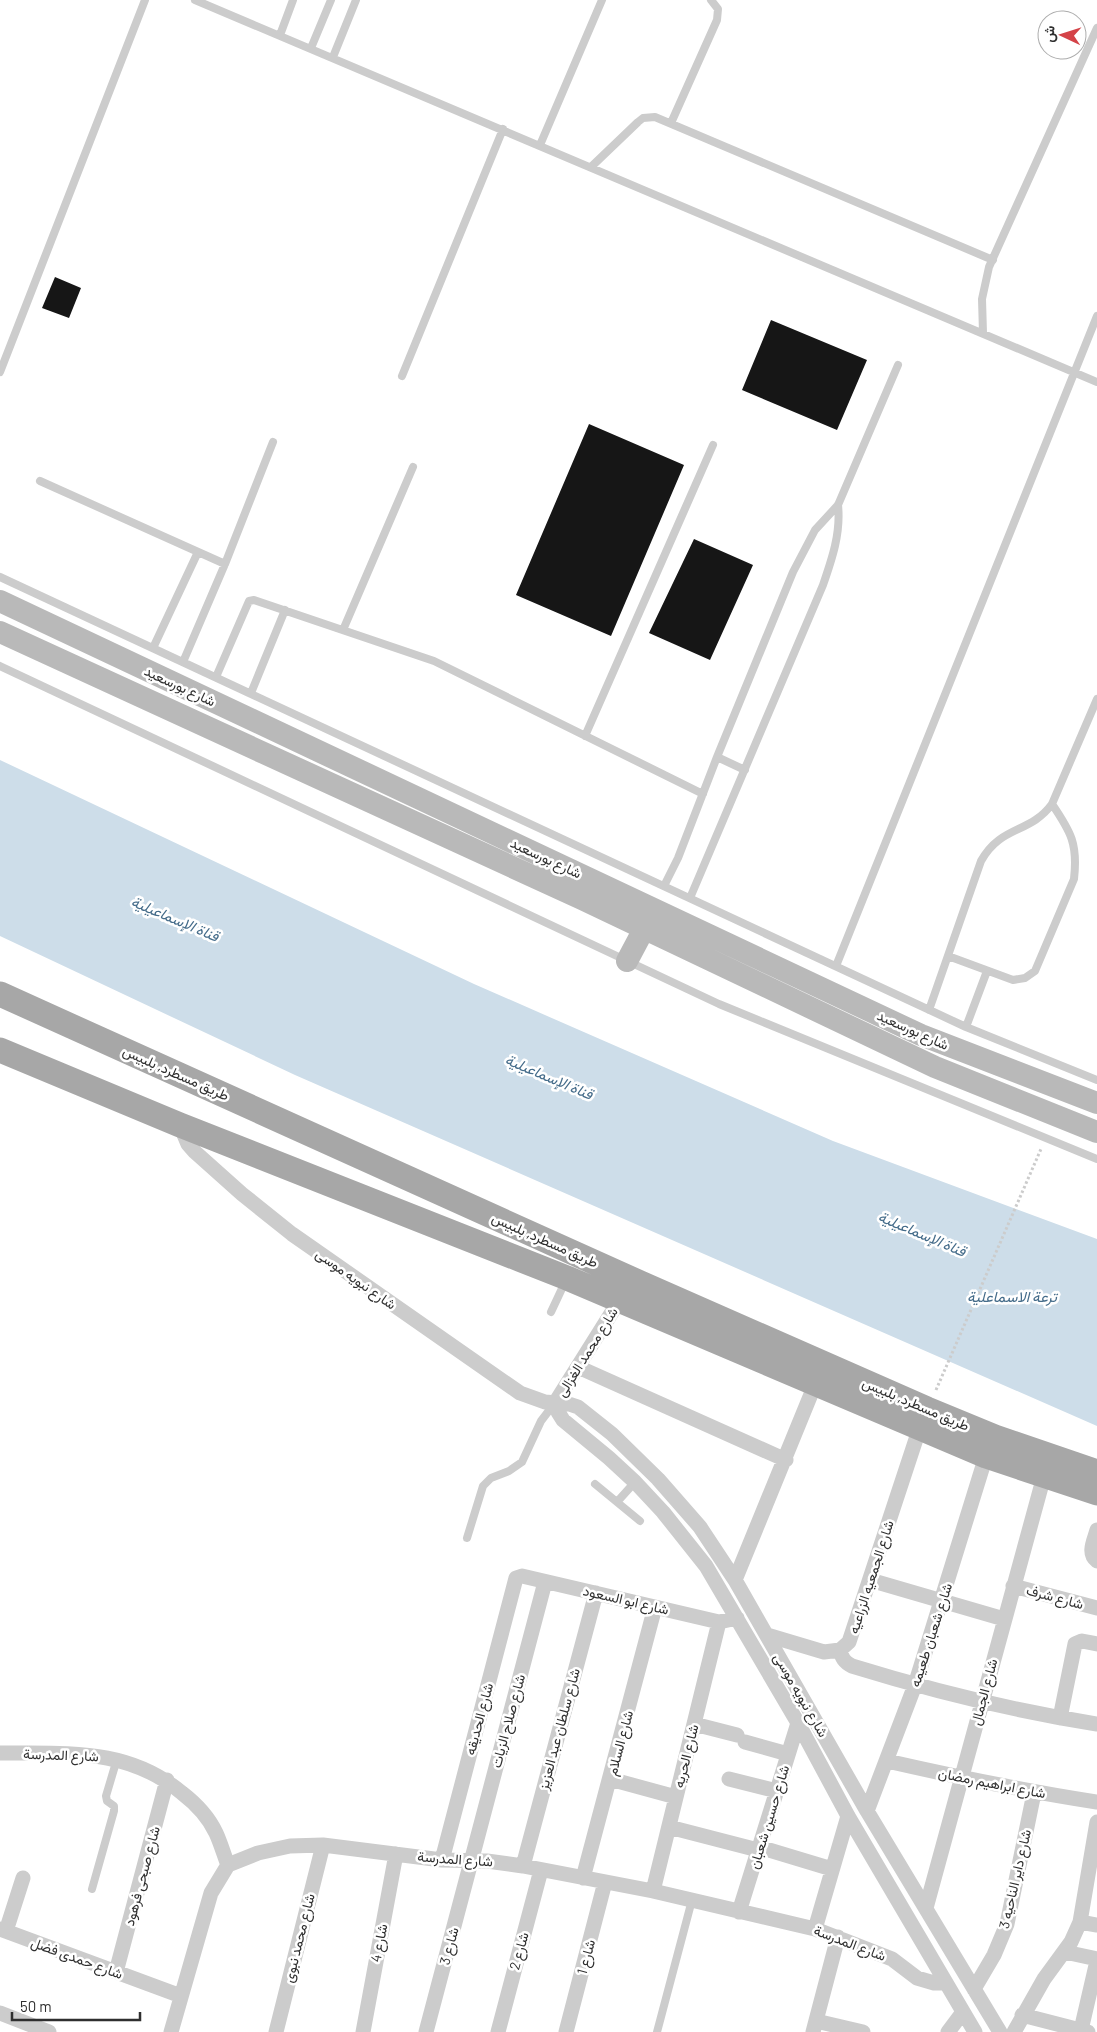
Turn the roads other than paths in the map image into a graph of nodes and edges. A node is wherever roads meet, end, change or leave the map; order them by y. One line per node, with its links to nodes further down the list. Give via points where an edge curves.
1 (145, 0): 20 (lane)
2 (195, 0): 9 (lane)
3 (293, 0): 9 (lane)
4 (331, 0): 10 (lane)
5 (356, 0): 11 (lane)
6 (602, 0): 14 (lane)
7 (711, 0): 12 (lane, via 718,9 717,20)
8 (1097, 28): 16 (lane)
9 (280, 34): 10 (lane)
10 (311, 48): 11 (lane)
11 (333, 57): 13 (lane)
12 (671, 123): 15 (lane, via 655,117 643,118); 16 (lane)
13 (503, 130): 14 (lane); 22 (lane)
14 (540, 145): 15 (lane)
15 (591, 167): 18 (lane)
16 (993, 260): 18 (lane, via 982,299)
17 (1097, 316): 21 (lane)
18 (983, 333): 21 (lane)
19 (898, 365): 28 (lane)
20 (0, 372)
21 (1074, 372): 23 (lane); 52 (lane)
22 (402, 376)
23 (1097, 382)
24 (273, 442): 30 (lane)
25 (713, 445): 42 (lane)
26 (413, 466): 34 (lane)
27 (40, 481): 29 (lane)
28 (838, 505): 43 (lane, via 815,530 803,551); 44 (lane, via 837,540 823,585)
29 (198, 552): 30 (lane); 36 (lane)
30 (225, 564): 37 (lane)
31 (0, 577): 36 (lane)
32 (0, 601): 59 (main road, شارع بورسعيد, via 921,1035)
33 (285, 610): 34 (lane); 39 (lane, via 249,601); 40 (lane)
34 (343, 630): 42 (lane, via 434,661)
35 (0, 632): 49 (main road, شارع بورسعيد)
36 (153, 648): 37 (lane)
37 (183, 662): 39 (lane)
38 (0, 666): 51 (lane)
39 (216, 677): 40 (lane)
40 (250, 693): 47 (lane)
41 (1097, 699): 46 (lane)
42 (585, 736): 45 (lane)
43 (717, 757): 44 (lane); 45 (lane)
44 (745, 770): 48 (lane)
45 (702, 794): 47 (lane)
46 (1052, 804): 50 (lane, via 1040,819 1006,834 986,853); 53 (lane, via 1073,841 1074,879 1031,975 1012,980)
47 (664, 886): 48 (lane)
48 (690, 898): 52 (lane)
49 (644, 929): 51 (main road); 61 (main road, شارع بورسعيد, via 935,1067)
50 (948, 956): 53 (lane); 55 (lane)
51 (627, 961): 62 (lane, via 718,1004)
52 (836, 966): 55 (lane)
53 (987, 971): 56 (lane)
54 (0, 994): 72 (main road, طريق مسطرد, بلبيس, via 927,1409 995,1437)
55 (930, 1010): 56 (lane)
56 (966, 1027): 58 (lane)
57 (0, 1050): 60 (main road, طريق مسطرد, بلبيس)
58 (1097, 1080)
59 (1097, 1104)
60 (180, 1125): 63 (main road, طريق مسطرد, بلبيس); 68 (street, شارع نبويه موسى, via 195,1152 292,1234 520,1393)
61 (1097, 1132)
62 (1097, 1159)
63 (566, 1278): 64 (main road, طريق مسطرد, بلبيس); 65 (lane)
64 (619, 1301): 66 (street, شارع محمد الغزالى); 67 (main road, طريق مسطرد, بلبيس)
65 (551, 1312)
66 (578, 1367): 68 (street, شارع محمد الغزالى); 71 (street)
67 (816, 1382): 69 (main road, طريق مسطرد, بلبيس); 71 (street)
68 (555, 1403): 74 (street, شارع نبويه موسى, via 563,1420); 80 (lane, via 522,1462 514,1469 491,1478 483,1486); 83 (street, شارع نبويه موسى, via 578,1407 619,1440 700,1527)
69 (920, 1427): 70 (main road, طريق مسطرد, بلبيس); 84 (street, شارع الجمعيه الزراعيه)
70 (986, 1456): 73 (main road, طريق مسطرد, بلبيس); 88 (street, شارع شعبان طعيمه)
71 (786, 1460): 83 (street)
72 (1097, 1472)
73 (1044, 1476): 76 (main road, طريق مسطرد, بلبيس); 86 (street, شارع الجمال)
74 (635, 1482): 77 (lane); 91 (street, شارع نبويه موسى, via 696,1552)
75 (595, 1484): 77 (lane)
76 (1097, 1493)
77 (617, 1502): 78 (lane)
78 (640, 1521)
79 (1097, 1530): 81 (street, via 1090,1553)
80 (467, 1538)
81 (1097, 1561)
82 (516, 1578): 85 (street, شارع ابو السعود, via 522,1576); 122 (street, شارع الحديقه)
83 (735, 1580): 94 (street, شارع نبويه موسى)
84 (870, 1580): 88 (street); 96 (street, شارع الجمعيه الزراعيه, via 849,1642)
85 (545, 1582): 87 (street, شارع ابو السعود); 123 (street, شارع صلاح الزيات)
86 (1014, 1586): 90 (street, شارع شرف); 92 (street, شارع الجمال)
87 (596, 1593): 89 (street, شارع ابو السعود); 125 (street, شارع سلطان عبد العزيز)
88 (942, 1600): 92 (street); 97 (street, شارع شعبان طعيمه)
89 (655, 1607): 93 (street, شارع ابو السعود); 110 (street, شارع السلام)
90 (1097, 1608)
91 (737, 1618): 93 (street, شارع ابو السعود); 100 (street, شارع نبويه موسى)
92 (1004, 1619): 98 (street, شارع الجمال)
93 (719, 1622): 101 (street, شارع الحريه)
94 (766, 1635): 96 (street, شارع الجمعيه الزراعيه, via 824,1652); 115 (street, شارع نبويه موسى)
95 (1097, 1644): 99 (street, via 1082,1641 1075,1644)
96 (840, 1650): 97 (street, via 846,1663 852,1666)
97 (915, 1685): 98 (street); 106 (street, شارع شعبان طعيمه)
98 (981, 1702): 99 (street); 107 (street, شارع الجمال)
99 (1060, 1718): 102 (street)
100 (798, 1723): 104 (street, شارع حسين شعبان); 116 (street, شارع نبويه موسى)
101 (694, 1724): 104 (street); 113 (street, شارع الحريه)
102 (1097, 1724)
103 (0, 1753): 105 (street, شارع المدرسة, via 89,1754)
104 (788, 1754): 111 (street, شارع حسين شعبان)
105 (117, 1759): 109 (street, شارع المدرسة); 131 (lane, via 106,1796 114,1809)
106 (887, 1760): 107 (street, شارع ابراهيم رمضان); 115 (street, شارع شعبان طعيمه)
107 (961, 1778): 112 (street, شارع ابراهيم رمضان); 134 (street, شارع الجمال)
108 (729, 1779): 111 (street)
109 (167, 1780): 124 (street, شارع المدرسة, via 194,1803 216,1832); 143 (street, شارع صبحى فرهود)
110 (610, 1780): 113 (street); 129 (street, شارع السلام)
111 (777, 1791): 120 (street, شارع حسين شعبان)
112 (1034, 1793): 114 (street, شارع ابراهيم رمضان); 145 (street, شارع داير الناحيه 3, via 1007,1924)
113 (676, 1797): 118 (street, شارع الحريه)
114 (1097, 1802)
115 (867, 1811): 134 (street, شارع نبويه موسى)
116 (848, 1816): 126 (street); 144 (street, شارع نبويه موسى)
117 (1097, 1822): 136 (street)
118 (669, 1827): 120 (street); 132 (street, شارع الحريه)
119 (323, 1845): 121 (street, شارع المدرسة); 124 (street, شارع المدرسة, via 266,1851); 154 (street, شارع محمد نبوى)
120 (759, 1849): 126 (street); 135 (street, شارع حسين شعبان)
121 (396, 1854): 122 (street, شارع المدرسة); 155 (street, شارع 4)
122 (442, 1860): 123 (street, شارع المدرسة)
123 (472, 1860): 125 (street, شارع المدرسة); 156 (street, شارع 3)
124 (228, 1866): 146 (street, via 211,1893)
125 (523, 1866): 127 (street, شارع المدرسة)
126 (832, 1869): 138 (street)
127 (541, 1870): 129 (street, شارع المدرسة); 157 (street, شارع 2)
128 (23, 1878): 139 (street)
129 (583, 1878): 130 (street, شارع المدرسة)
130 (605, 1882): 132 (street, شارع المدرسة); 158 (street, شارع 1)
131 (92, 1889)
132 (653, 1891): 133 (street, شارع المدرسة)
133 (692, 1900): 135 (street, شارع المدرسة); 159 (lane)
134 (926, 1908): 145 (street, شارع نبويه موسى)
135 (739, 1912): 138 (street, شارع المدرسة)
136 (1080, 1922): 137 (street); 141 (street)
137 (1097, 1925)
138 (815, 1929): 140 (street, شارع المدرسة)
139 (3, 1930): 143 (street, شارع حمدى فضل)
140 (838, 1937): 144 (street, شارع المدرسة, via 892,1959 917,1978); 150 (street)
141 (1065, 1952): 142 (street); 149 (street)
142 (1097, 1960): 151 (street)
143 (116, 1972): 146 (street, شارع حمدى فضل)
144 (946, 1983): 147 (street, شارع نبويه موسى)
145 (974, 1989): 163 (street, شارع نبويه موسى)
146 (181, 1996): 153 (street)
147 (963, 2012): 161 (street); 162 (street, شارع نبويه موسى)
148 (0, 2013): 152 (street)
149 (1022, 2015): 151 (street); 164 (street)
150 (814, 2026): 160 (street)
151 (1085, 2031)
152 (49, 2032)
153 (171, 2032)
154 (276, 2032)
155 (362, 2032)
156 (426, 2032)
157 (498, 2032)
158 (566, 2032)
159 (656, 2032)
160 (863, 2032)
161 (948, 2032)
162 (975, 2032)
163 (1000, 2032)
164 (1014, 2032)

